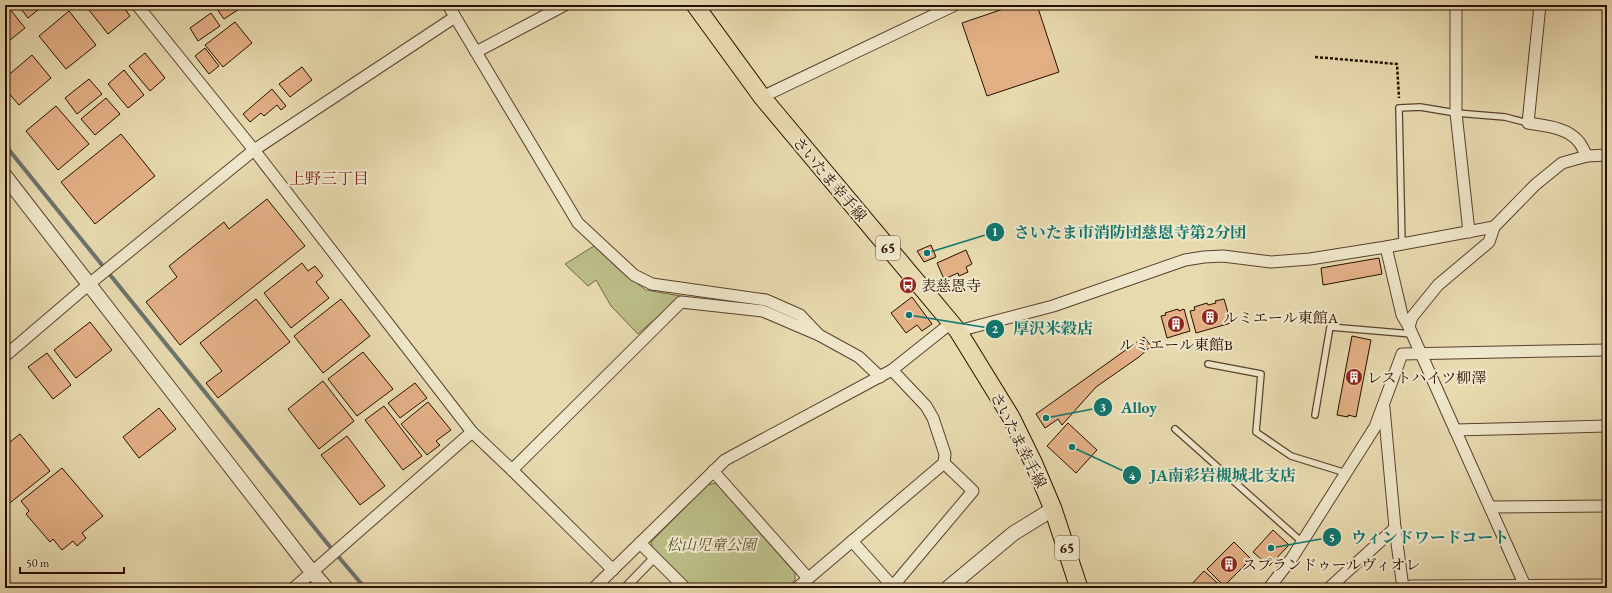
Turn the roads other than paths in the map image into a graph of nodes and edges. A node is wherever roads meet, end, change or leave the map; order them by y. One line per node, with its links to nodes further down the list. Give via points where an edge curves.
1 (137, 5): 13 (street)
2 (448, 5): 8 (street)
3 (565, 5): 9 (street)
4 (695, 5): 10 (main road, さいたま幸手線 / 65)
5 (956, 5): 10 (street)
6 (1456, 5): 11 (street)
7 (1540, 5): 12 (street)
8 (455, 17): 9 (street); 13 (street)
9 (476, 52): 24 (street, via 578,223 634,275 652,284 766,300 800,315)
10 (762, 97): 22 (main road, さいたま幸手線 / 65)
11 (1456, 113): 12 (lane, via 1505,117); 18 (street); 19 (lane, via 1420,107 1400,108)
12 (1528, 123): 15 (street, via 1570,134 1579,142)
13 (254, 150): 21 (street); 36 (street)
14 (1607, 155): 15 (street)
15 (1587, 156): 17 (street, via 1562,163 1535,185)
16 (5, 176): 21 (street)
17 (1494, 226): 18 (street); 23 (street, via 1489,242 1438,285 1412,317)
18 (1469, 232): 19 (street)
19 (1402, 244): 20 (street)
20 (1386, 247): 22 (street, via 1310,260 1271,262 1223,256 1191,259 1053,306); 23 (street, via 1402,315)
21 (88, 285): 27 (street); 50 (street)
22 (954, 327): 29 (street); 43 (main road, さいたま幸手線 / 65, via 1011,417)
23 (1411, 330): 26 (street); 32 (lane, via 1330,327)
24 (819, 335): 30 (street, via 859,357); 38 (street, via 764,311 681,302)
25 (1607, 350): 26 (street)
26 (1421, 353): 31 (street, via 1402,354); 35 (street)
27 (5, 356)
28 (1208, 364): 40 (lane, via 1261,374 1256,432 1291,456)
29 (892, 370): 30 (street); 37 (street, via 926,406 933,418 945,454)
30 (880, 377): 39 (street, via 725,460)
31 (1384, 405): 40 (street, via 1375,427); 44 (street)
32 (1315, 415)
33 (1607, 426): 35 (street)
34 (1175, 429): 47 (lane)
35 (1455, 430): 42 (street)
36 (472, 432): 38 (street); 50 (street)
37 (944, 463): 45 (street); 53 (street, via 973,491)
38 (512, 470): 49 (street)
39 (713, 471): 46 (street); 51 (street)
40 (1346, 473): 47 (street)
41 (1607, 506): 42 (street)
42 (1490, 507): 54 (street)
43 (1053, 509): 61 (street, via 1014,533); 62 (main road, さいたま幸手線 / 65)
44 (1395, 528): 64 (street); 65 (street)
45 (852, 540): 51 (street); 53 (street)
46 (640, 542): 48 (street); 49 (street)
47 (1302, 542): 63 (street)
48 (655, 557): 58 (street); 59 (street)
49 (612, 570): 57 (street)
50 (312, 572): 55 (street); 56 (street)
51 (808, 578): 60 (street)
52 (1607, 585): 54 (street)
53 (894, 587)
54 (1525, 587): 66 (street)
55 (294, 588)
56 (326, 588)
57 (594, 588)
58 (625, 588)
59 (685, 588)
60 (796, 588)
61 (948, 588)
62 (1079, 588)
63 (1269, 588)
64 (1330, 588)
65 (1403, 588)
66 (1407, 588)

